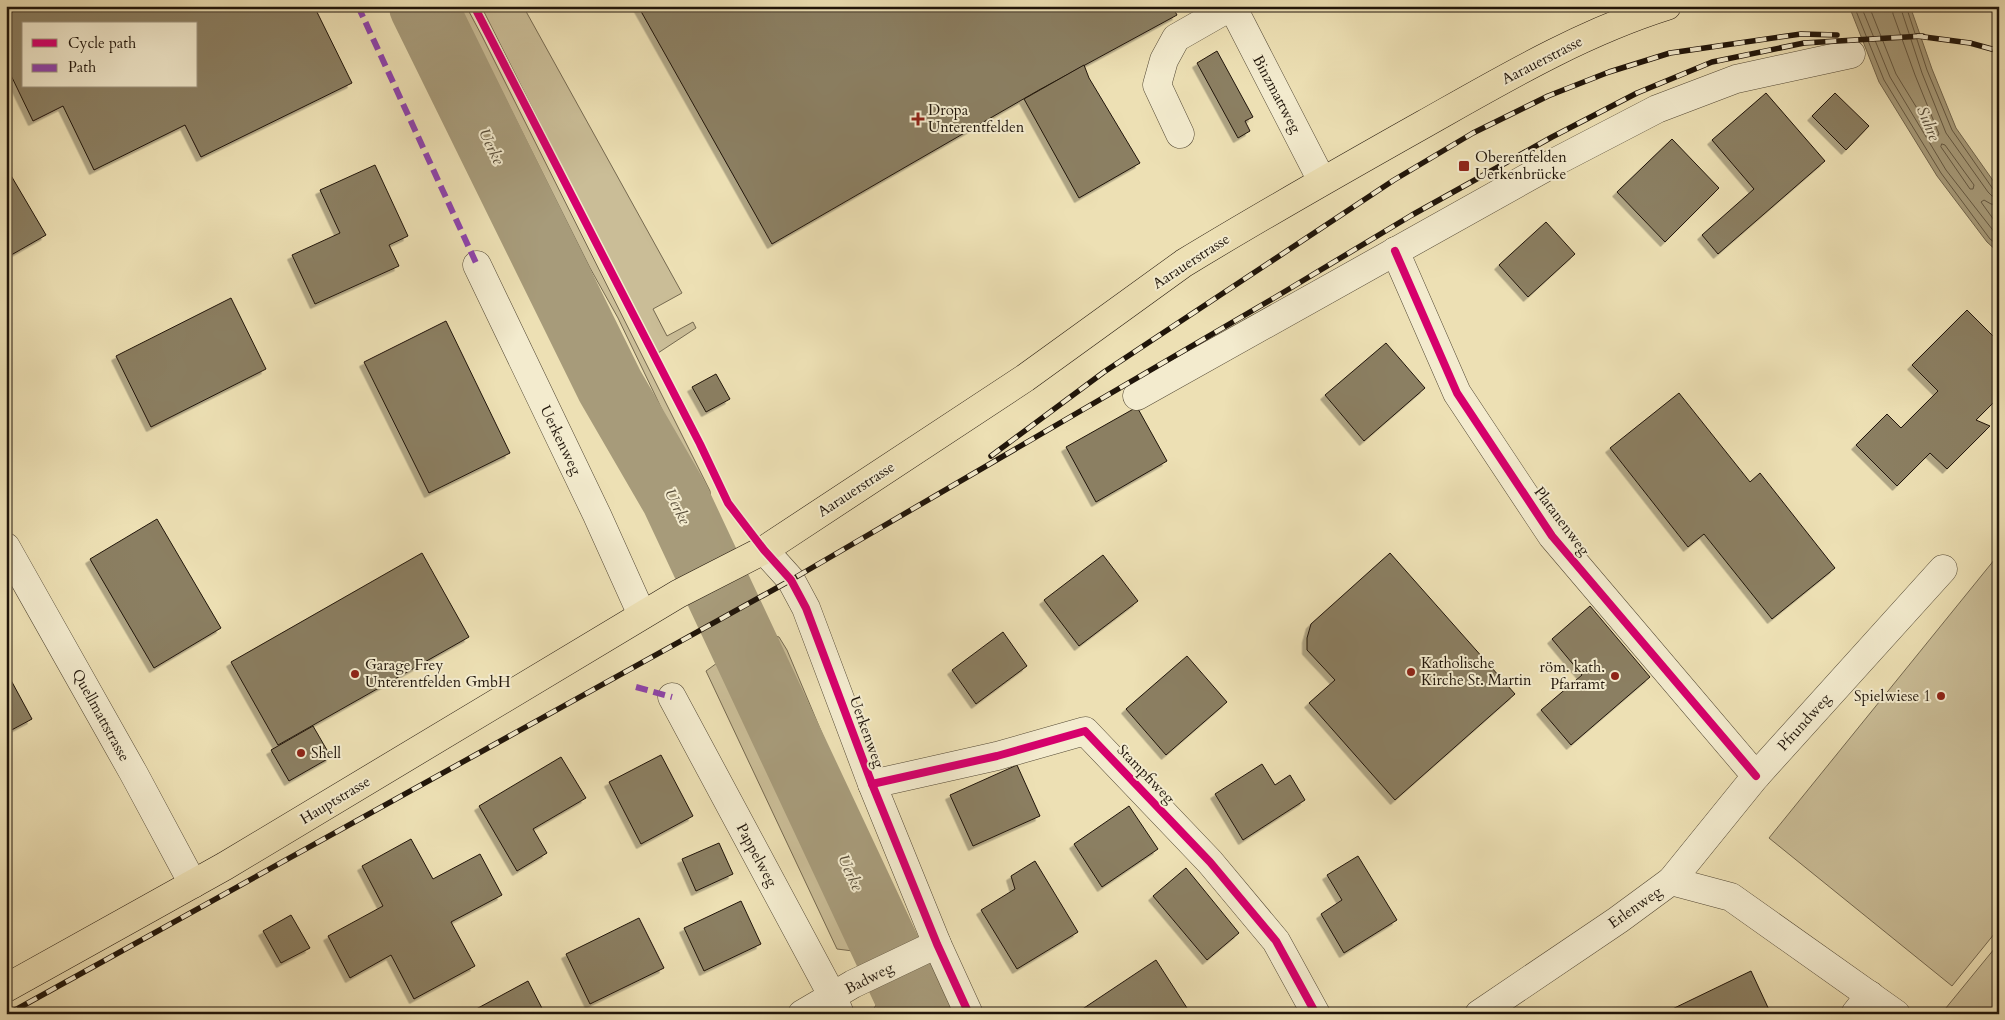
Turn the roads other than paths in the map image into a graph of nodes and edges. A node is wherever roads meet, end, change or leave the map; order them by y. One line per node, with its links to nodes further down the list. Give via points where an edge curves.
1 (1232, 6): 4 (street, via 1176,38 1164,60 1157,85); 5 (street, Binzmattweg)
2 (1667, 6): 5 (main road, Aarauerstrasse, via 1578,41)
3 (1851, 54): 6 (street, via 1736,79 1676,100 1557,161)
4 (1180, 134)
5 (1322, 181): 10 (main road, Aarauerstrasse, via 1184,263 1025,378)
6 (1395, 252): 8 (street); 14 (street, Platanenweg, via 1457,393 1552,536)
7 (477, 265): 12 (street, Uerkenweg, via 597,516)
8 (1137, 396)
9 (6, 547): 17 (street, Quellmattstrasse)
10 (753, 556): 12 (main road, Aarauerstrasse); 15 (street, Uerkenweg, via 791,580 806,608)
11 (1943, 569): 14 (street, Pfrundweg)
12 (650, 610): 17 (main road, Hauptstrasse)
13 (672, 697): 20 (street, Pappelweg)
14 (1756, 776): 16 (street, Pfrundweg)
15 (872, 784): 18 (street, Uerkenweg); 24 (street, Stampfiweg, via 997,756 1085,731 1210,862 1276,941)
16 (1671, 881): 21 (street, Erlenweg, via 1731,897); 25 (street, Erlenweg)
17 (193, 884): 19 (main road, Hauptstrasse)
18 (929, 948): 20 (street, Badweg); 23 (street, Uerkenweg)
19 (6, 988)
20 (842, 998): 22 (street, Badweg)
21 (1863, 1004): 26 (street, Erlenweg)
22 (802, 1014)
23 (970, 1014)
24 (1316, 1014)
25 (1480, 1014)
26 (1896, 1014)

